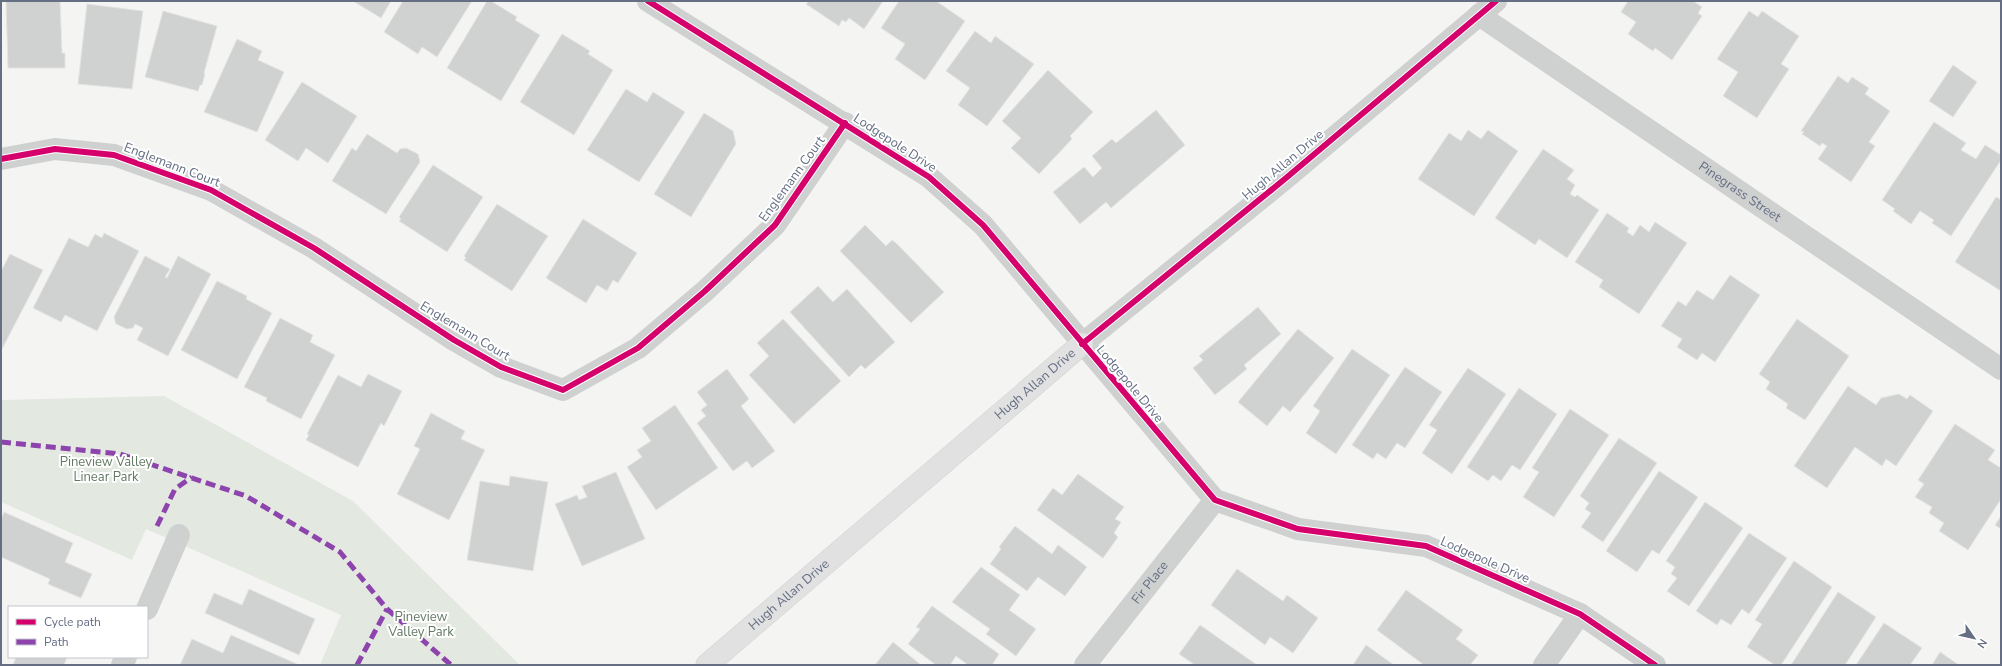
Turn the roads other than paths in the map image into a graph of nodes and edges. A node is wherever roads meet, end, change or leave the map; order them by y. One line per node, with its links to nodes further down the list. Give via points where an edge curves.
1 (648, 1): 4 (street, Lodgepole Drive)
2 (1496, 1): 3 (street, Hugh Allan Drive)
3 (1479, 15): 6 (street, Hugh Allan Drive, via 1286,178); 7 (street, Pinegrass Street)
4 (845, 123): 5 (street, Englemann Court, via 775,225 711,286 638,348 563,390 501,367 454,340 314,248 211,190 114,155 55,149); 6 (street, Lodgepole Drive, via 929,177 983,225)
5 (1, 159)
6 (1082, 344): 8 (street, Lodgepole Drive); 12 (street, Hugh Allan Drive)
7 (2001, 369)
8 (1215, 500): 11 (street, Lodgepole Drive, via 1298,529 1426,546); 13 (street, Fir Place)
9 (179, 535): 10 (street)
10 (148, 606)
11 (1580, 614): 14 (street); 15 (street, Lodgepole Drive)
12 (707, 665)
13 (1085, 665)
14 (1544, 665)
15 (1655, 665)

